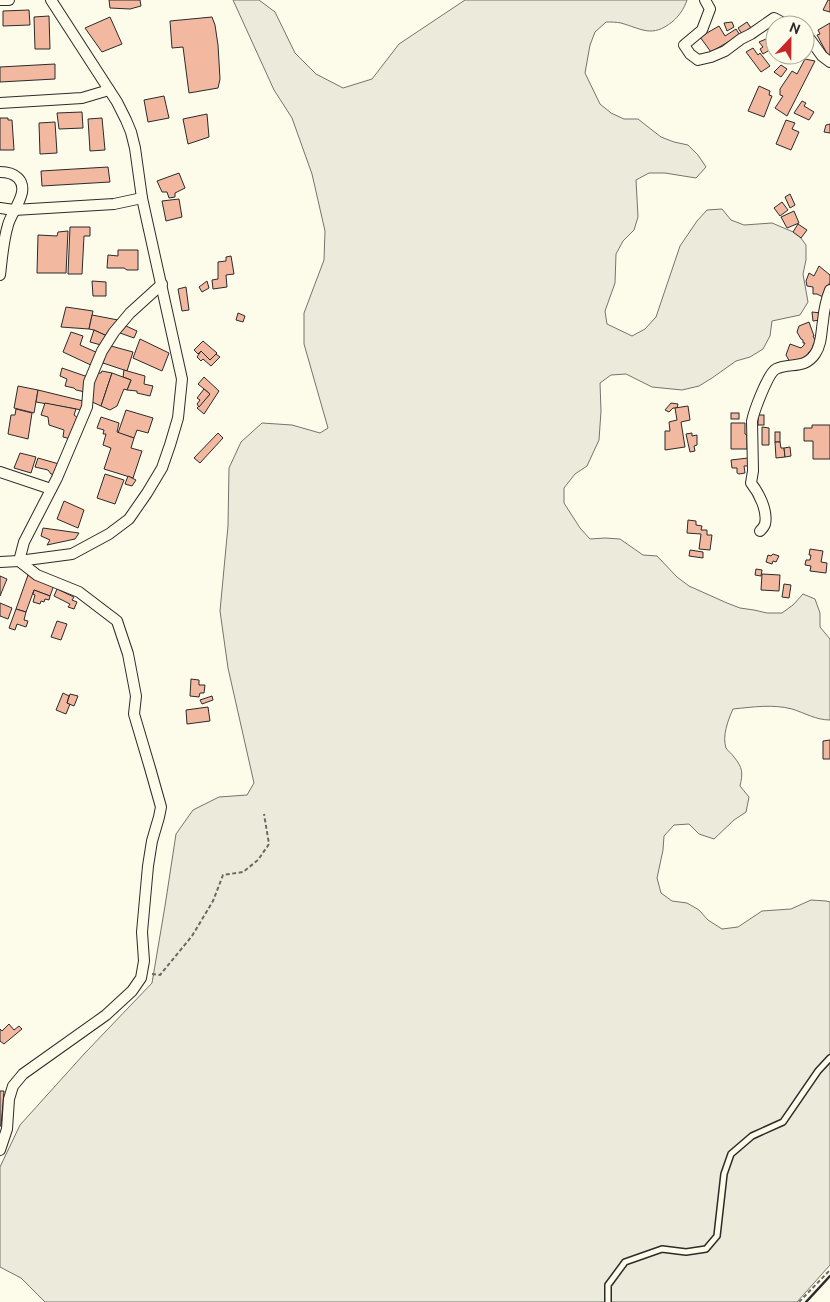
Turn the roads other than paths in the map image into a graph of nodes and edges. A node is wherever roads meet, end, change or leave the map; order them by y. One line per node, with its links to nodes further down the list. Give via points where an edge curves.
1 (0, 0): 2 (street)
2 (9, 0)
3 (51, 0): 8 (street)
4 (705, 0): 5 (street, via 710,9 702,30 684,45 698,60 725,51)
5 (765, 23)
6 (815, 47): 7 (street)
7 (830, 62)
8 (109, 90): 9 (street, via 82,98); 11 (street, via 131,132)
9 (0, 103)
10 (0, 172): 13 (street, via 10,173 20,181 21,196)
11 (142, 198): 13 (street, via 114,204); 15 (street)
12 (0, 208): 13 (street)
13 (14, 210): 14 (street, via 6,232)
14 (0, 275)
15 (162, 284): 18 (street, via 130,313 102,351 90,382 86,407); 20 (street, via 182,379 178,418 162,468 129,519 109,534 72,554)
16 (830, 290): 19 (street, via 816,352 805,363 775,369 754,413 751,483 764,510 765,524)
17 (0, 472): 18 (street)
18 (51, 489): 20 (street, via 24,542)
19 (760, 531)
20 (19, 561): 21 (street); 23 (street, via 38,575 79,592 118,621 136,696 134,714 160,807 148,866 141,978 106,1015 23,1074 13,1086 7,1130)
21 (0, 562)
22 (830, 1058): 24 (lane, via 783,1122 752,1136 731,1154 724,1174 717,1236 706,1249 686,1252 662,1249 625,1262 608,1285)
23 (0, 1150)
24 (608, 1302)

